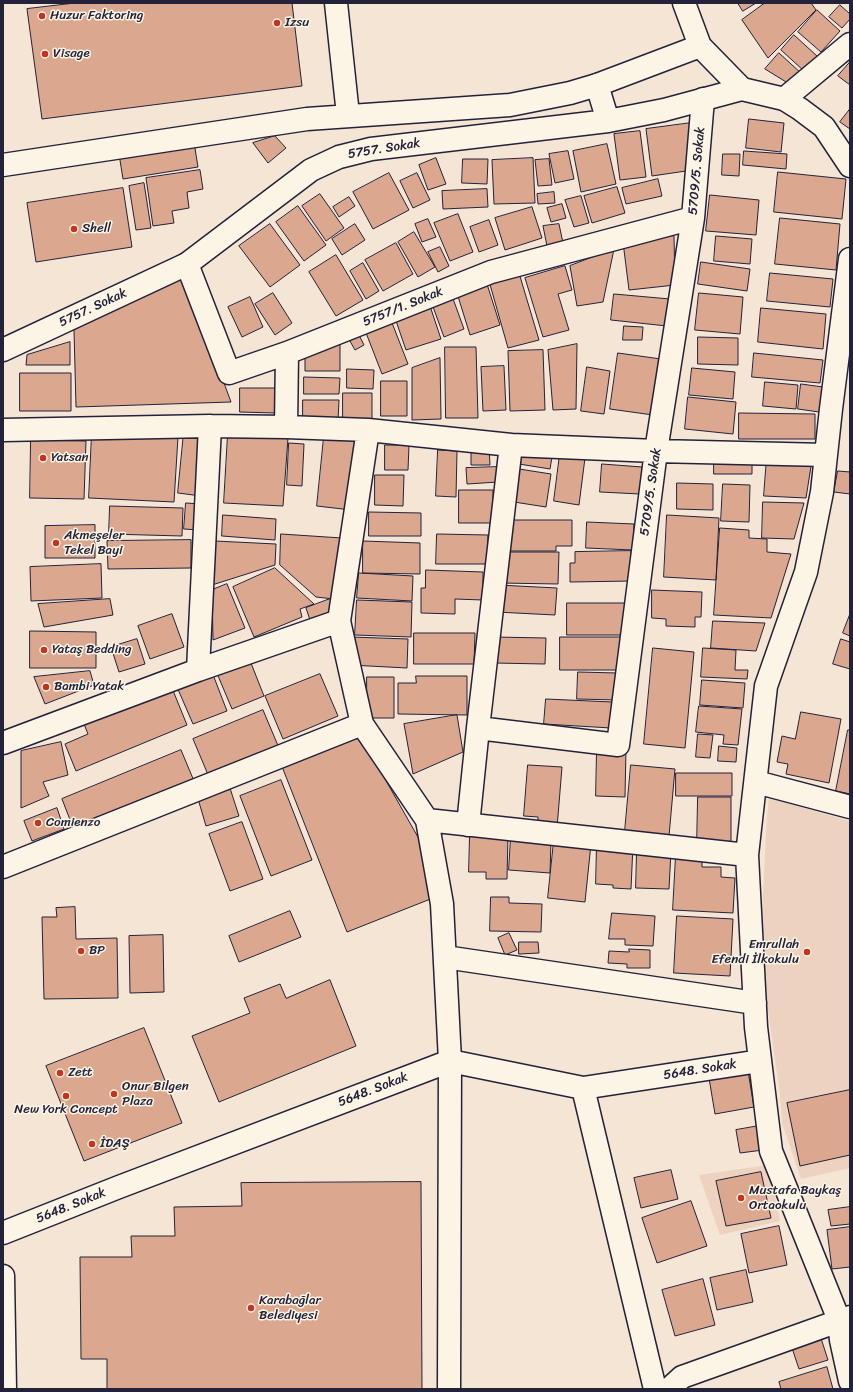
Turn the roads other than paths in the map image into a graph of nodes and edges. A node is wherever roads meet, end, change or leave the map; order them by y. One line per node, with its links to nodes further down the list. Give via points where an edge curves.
1 (336, 3): 9 (street)
2 (684, 3): 4 (street)
3 (850, 44): 8 (street)
4 (700, 46): 5 (street); 6 (street)
5 (597, 85): 9 (street, via 510,105); 10 (street)
6 (742, 89): 7 (street, 5757. Sokak); 8 (street)
7 (703, 99): 10 (street, 5757. Sokak); 13 (street, 5709/5. Sokak)
8 (784, 99): 12 (street, via 824,127)
9 (348, 115): 11 (street)
10 (608, 121): 15 (street, 5757. Sokak, via 370,149 339,157 311,170)
11 (3, 165)
12 (850, 166)
13 (692, 218): 17 (street, 5757/1. Sokak, via 491,272); 23 (street, 5709/5. Sokak)
14 (850, 259): 24 (street)
15 (187, 264): 16 (street, 5757. Sokak); 17 (street, 5757/1. Sokak, via 229,374)
16 (3, 350)
17 (287, 353): 19 (street)
18 (210, 426): 19 (street); 20 (street); 26 (street)
19 (286, 426): 21 (street)
20 (3, 430)
21 (368, 430): 22 (street); 25 (street)
22 (511, 444): 23 (street); 28 (street)
23 (656, 451): 24 (street); 28 (street, 5709/5. Sokak, via 618,745)
24 (826, 455): 30 (street, via 822,492 806,572 766,686)
25 (339, 621): 26 (street); 27 (street)
26 (198, 670): 29 (street)
27 (362, 724): 32 (street); 35 (street)
28 (478, 728): 33 (street)
29 (3, 743)
30 (756, 782): 31 (street); 34 (street)
31 (850, 807)
32 (427, 820): 33 (street); 36 (street, via 442,904)
33 (468, 825): 34 (street)
34 (747, 856): 37 (street)
35 (3, 867)
36 (445, 957): 37 (street); 38 (street)
37 (755, 1003): 39 (street)
38 (450, 1061): 40 (street, 5648. Sokak); 41 (street, 5648. Sokak); 46 (street)
39 (760, 1061): 40 (street, 5648. Sokak); 43 (street, via 771,1151)
40 (582, 1088): 47 (street)
41 (3, 1233)
42 (3, 1276): 45 (street)
43 (844, 1318): 44 (street, via 841,1340); 48 (street, via 682,1377)
44 (850, 1381)
45 (5, 1389)
46 (449, 1389)
47 (655, 1389)
48 (669, 1389)

